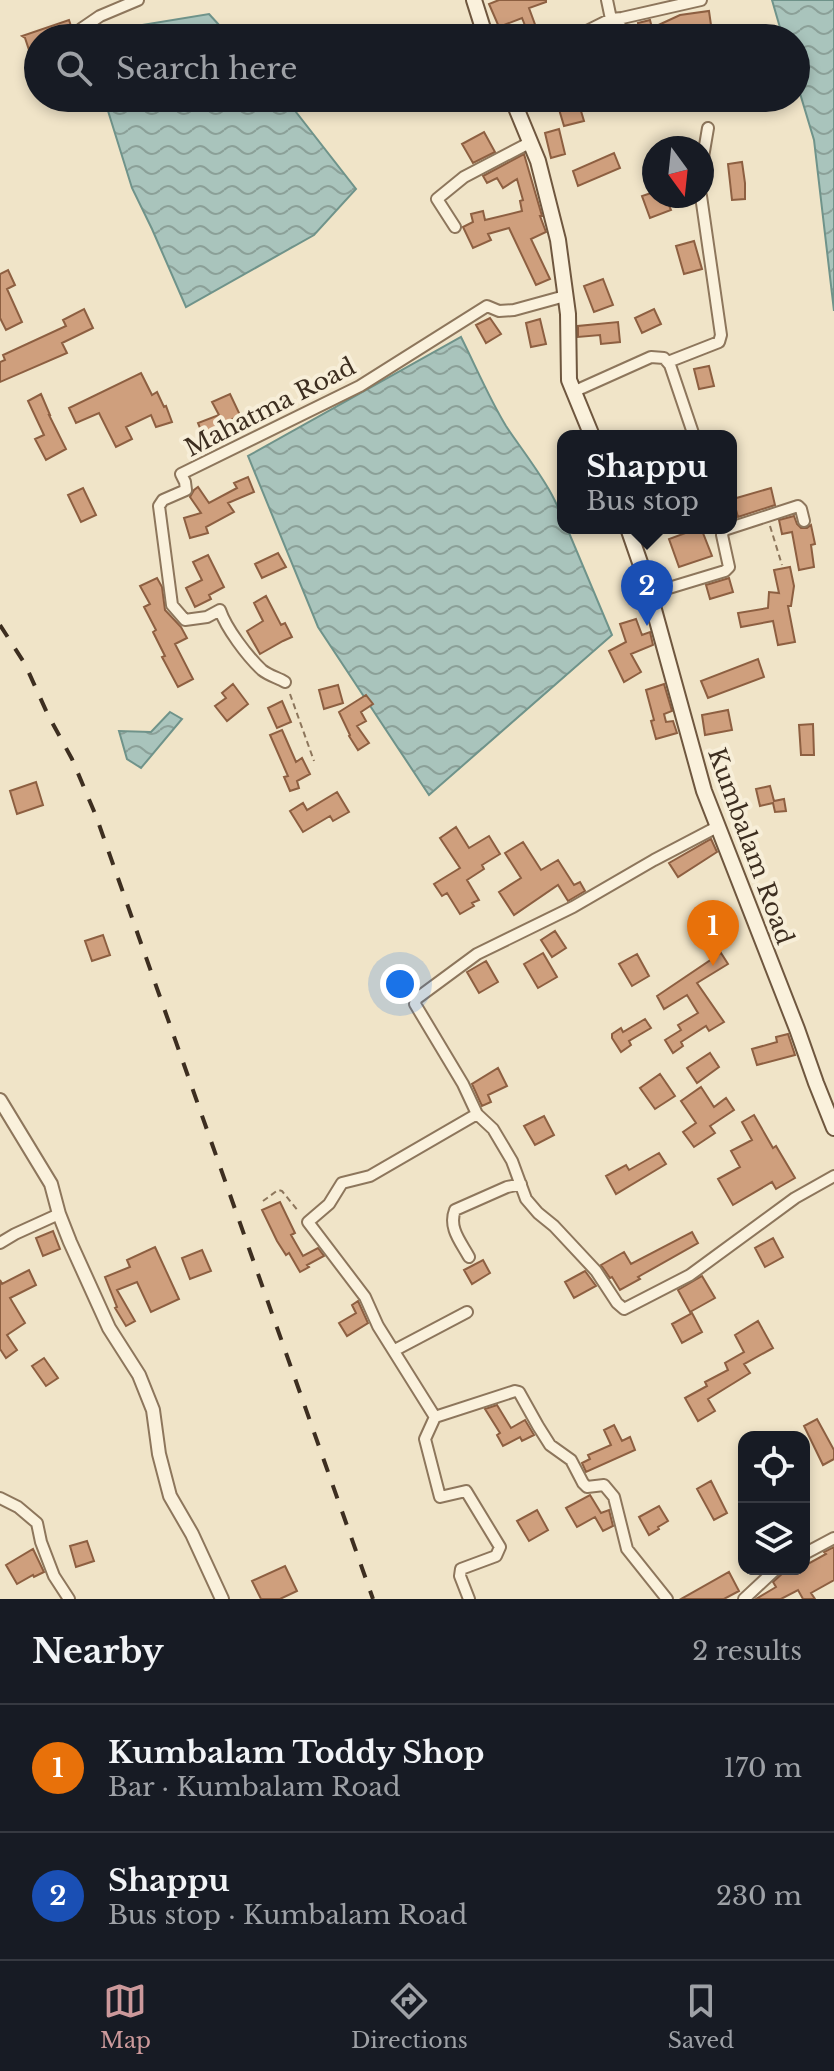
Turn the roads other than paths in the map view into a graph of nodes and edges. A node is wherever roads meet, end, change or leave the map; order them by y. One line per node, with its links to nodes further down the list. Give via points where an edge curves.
1 (138, 0): 6 (street)
2 (474, 0): 7 (main road)
3 (607, 0): 5 (street)
4 (701, 0): 5 (street)
5 (611, 19): 8 (street); 9 (street)
6 (88, 24)
7 (482, 24)
8 (601, 24)
9 (617, 24)
10 (518, 112): 13 (main road)
11 (708, 128): 12 (street)
12 (707, 136)
13 (531, 142): 15 (street, via 464,177 437,199); 16 (main road, via 558,240)
14 (703, 208): 17 (street, via 721,335 719,342)
15 (455, 227)
16 (565, 296): 18 (main road); 26 (street, Mahatma Road, via 514,310 487,306 360,386 181,474 186,490 159,506 172,605 185,620 220,610 264,672)
17 (668, 362): 18 (street, via 651,357); 20 (street)
18 (573, 392): 19 (main road)
19 (589, 430)
20 (692, 430)
21 (804, 521): 22 (street, via 798,506)
22 (737, 526)
23 (630, 534): 25 (main road, Kumbalam Road)
24 (721, 534): 25 (street, via 729,567 725,571)
25 (649, 594): 27 (main road, Kumbalam Road)
26 (285, 682)
27 (717, 827): 29 (street, via 477,954 416,999); 30 (main road, Kumbalam Road)
28 (0, 1100): 33 (street, via 51,1184)
29 (477, 1114): 32 (street, via 493,1129); 37 (street, via 370,1176 342,1183 329,1204 308,1222 365,1297)
30 (834, 1128)
31 (834, 1176): 32 (street, via 690,1275 624,1309 588,1262 526,1199)
32 (521, 1184): 35 (street, via 455,1210 454,1232)
33 (59, 1214): 34 (street); 44 (street, via 109,1328 139,1375 153,1410 170,1496)
34 (0, 1243)
35 (469, 1257)
36 (467, 1312): 37 (street)
37 (395, 1350): 38 (street)
38 (435, 1417): 45 (street, via 425,1439 440,1497 466,1491 500,1547 496,1556 461,1569); 46 (street, via 519,1392 550,1445 571,1460 583,1483 604,1485 614,1497 627,1549)
39 (0, 1498): 43 (street, via 37,1523 54,1576)
40 (834, 1538): 41 (street)
41 (810, 1551)
42 (770, 1575): 47 (street)
43 (69, 1599)
44 (222, 1599)
45 (469, 1599)
46 (667, 1599)
47 (744, 1599)

